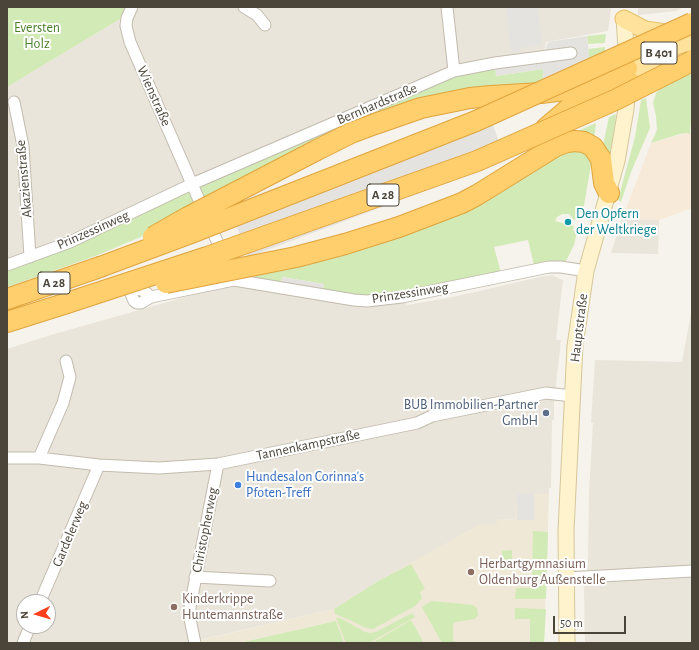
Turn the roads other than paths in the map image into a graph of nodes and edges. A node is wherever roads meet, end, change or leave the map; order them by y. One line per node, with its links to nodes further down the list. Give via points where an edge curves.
1 (132, 7): 15 (street, Wienstraße, via 126,26 130,42)
2 (244, 7): 6 (street, via 257,15)
3 (447, 7): 11 (street)
4 (624, 19): 7 (main road, via 645,30); 12 (main road, Hauptstraße)
5 (692, 23): 19 (highway, A 28, bridge, via 476,121)
6 (265, 25)
7 (692, 37)
8 (692, 41): 12 (main road, B 401, via 678,45)
9 (571, 53): 11 (street, Bernhardstraße)
10 (692, 60): 12 (main road); 24 (highway, A 28, bridge, via 594,110 477,161 207,257)
11 (454, 71): 15 (street, Bernhardstraße)
12 (627, 74): 14 (highway, via 550,123); 16 (main road, Hauptstraße, via 626,109); 19 (highway, bridge, via 565,90 470,98 421,108 375,124 317,150 188,217)
13 (14, 102): 17 (street, Akazienstraße, via 23,146)
14 (499, 182): 16 (highway, via 556,146 579,141 590,144 597,152); 24 (highway, bridge, via 477,196 440,212 345,244 193,276 110,297)
15 (192, 184): 17 (street, Prinzessinweg, via 70,242); 21 (street)
16 (609, 193): 20 (main road, Hauptstraße)
17 (30, 257): 18 (street, Prinzessinweg)
18 (7, 265)
19 (100, 267): 23 (highway, A 28)
20 (586, 271): 21 (street, Prinzessinweg, via 549,267 402,297 366,301); 27 (main road, Hauptstraße, via 577,331)
21 (234, 280): 22 (street, Prinzessinweg)
22 (151, 297)
23 (7, 300)
24 (64, 304): 25 (highway, A 28)
25 (7, 322)
26 (66, 361): 29 (street, via 70,377 63,403)
27 (572, 396): 30 (street, Tannenkampstraße, via 546,394 432,416 417,423); 34 (main road, Hauptstraße)
28 (7, 458): 29 (street, Tannenkampstraße)
29 (39, 458): 31 (street, Tannenkampstraße)
30 (218, 464): 31 (street, Tannenkampstraße, via 159,468); 33 (street, Christopherweg)
31 (99, 465): 36 (street, Gardelerweg)
32 (692, 571): 34 (street)
33 (196, 577): 35 (street); 37 (street, Christopherweg, via 190,607)
34 (566, 578): 38 (main road, Hauptstraße)
35 (270, 581)
36 (43, 594)
37 (195, 643)
38 (567, 643)

